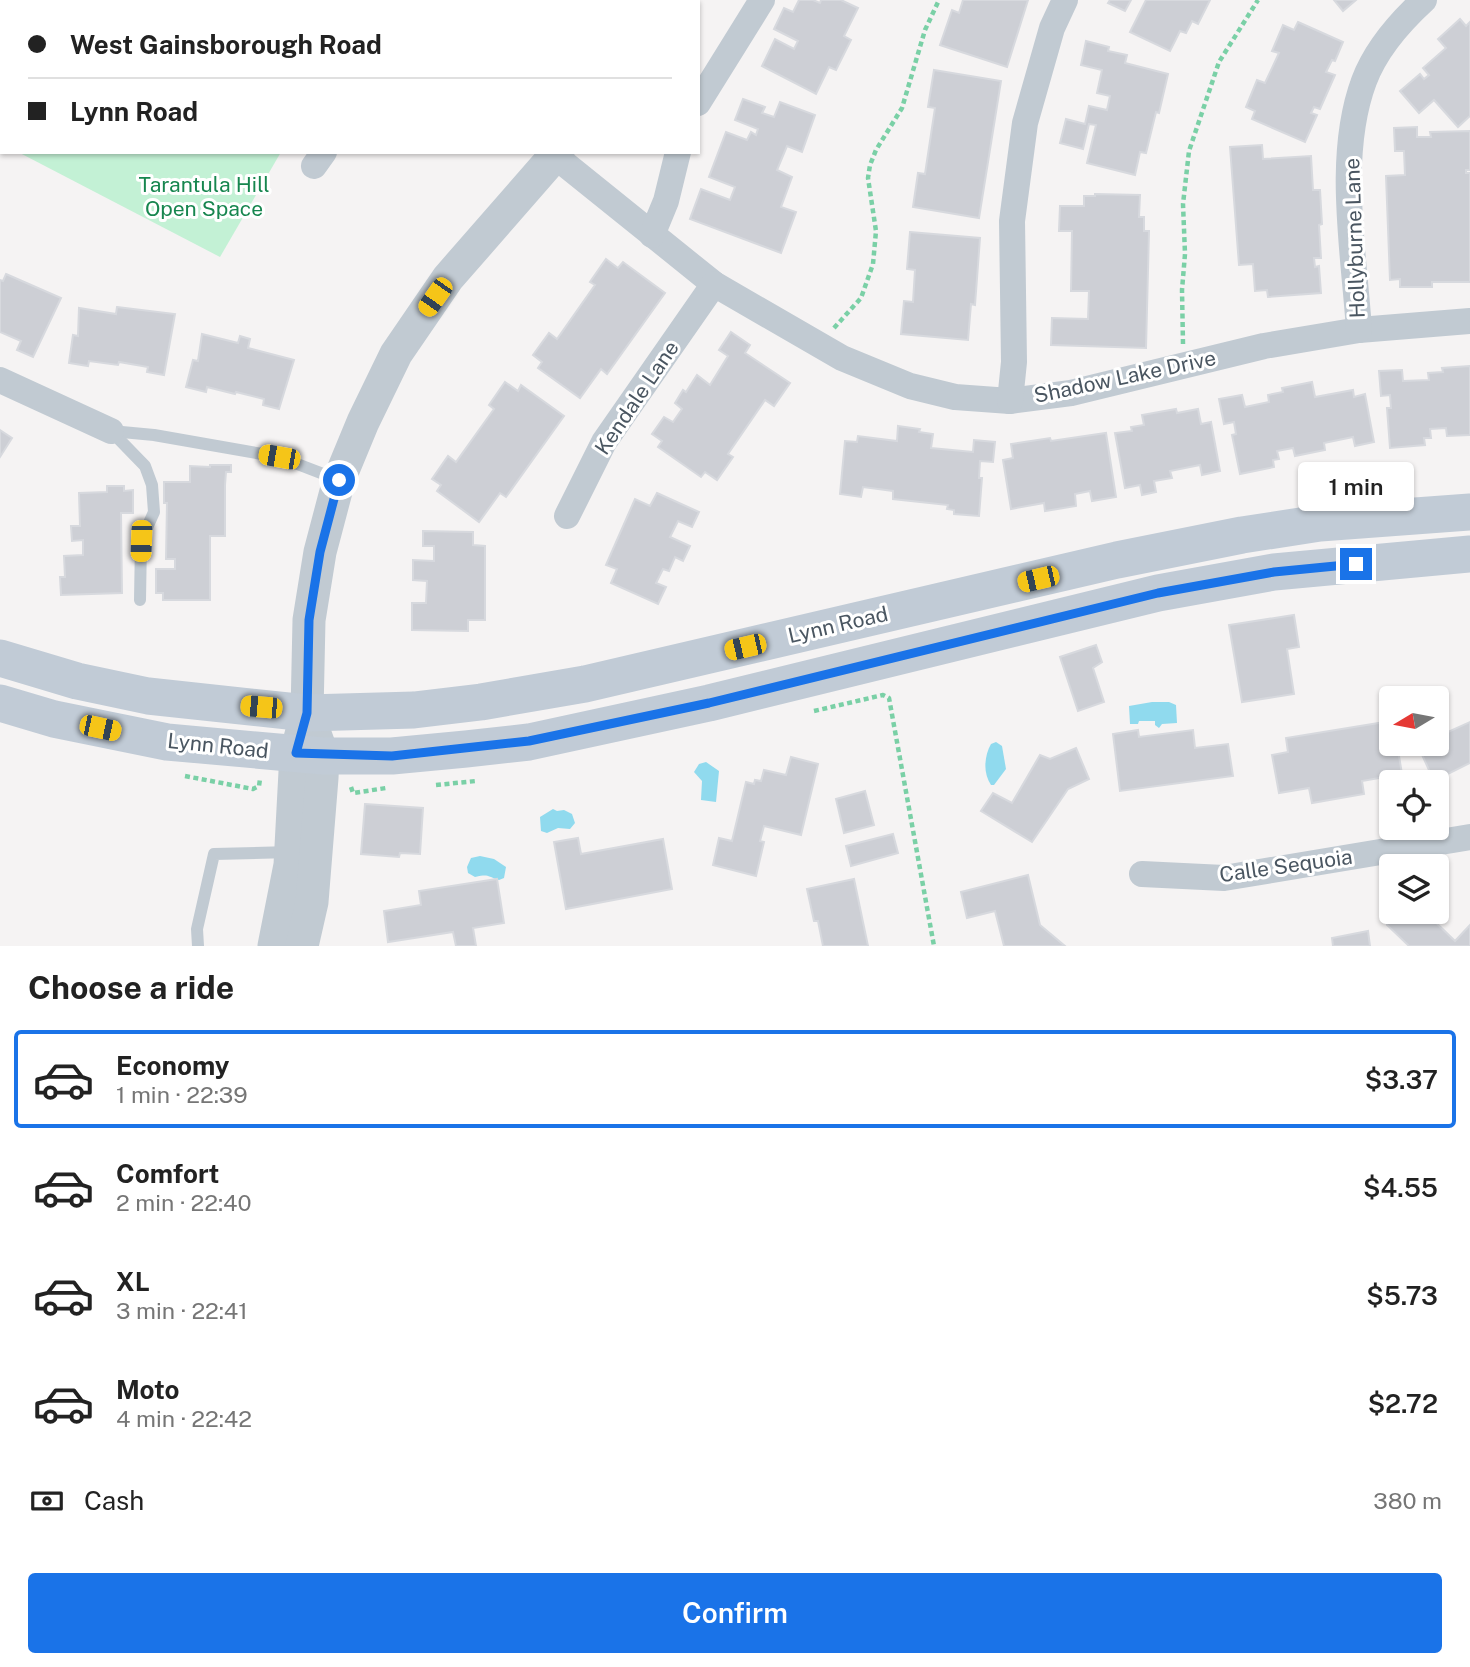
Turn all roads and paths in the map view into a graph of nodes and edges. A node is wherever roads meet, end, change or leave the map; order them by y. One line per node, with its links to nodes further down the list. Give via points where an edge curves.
1 (762, 0): 6 (street)
2 (939, 0): 13 (path, via 925,30 902,108 870,165 876,231 873,264 860,298)
3 (1065, 0): 16 (street, via 1052,28 1023,135 1012,221 1014,362)
4 (1258, 0): 14 (path, via 1219,62 1189,151 1183,204 1182,340)
5 (1424, 0): 12 (street, Hollyburne Lane, via 1401,22 1364,80 1353,128 1349,183)
6 (700, 100)
7 (556, 154): 9 (street, Shadow Lake Drive); 18 (street, via 448,278 396,354)
8 (678, 154): 9 (street)
9 (652, 235): 10 (street, Shadow Lake Drive)
10 (714, 284): 13 (street, Shadow Lake Drive); 20 (street, Kendale Lane, via 604,442)
11 (1470, 321): 12 (street, Shadow Lake Drive)
12 (1359, 330): 14 (street, Shadow Lake Drive)
13 (819, 344): 16 (street, Shadow Lake Drive, via 910,386 955,397)
14 (1186, 365): 16 (street, Shadow Lake Drive, via 1071,393)
15 (0, 380): 17 (street)
16 (1010, 401)
17 (111, 431): 18 (lane, via 279,457); 22 (lane, via 145,466 152,485 154,512 141,541)
18 (339, 480): 25 (street, via 309,620)
19 (1470, 512): 25 (main road, Lynn Road, via 1320,523 1242,535 585,684 414,710)
20 (567, 516)
21 (1470, 554): 27 (main road, Lynn Road, via 1274,572 1158,593 709,703 529,741 392,756)
22 (140, 600)
23 (0, 658): 25 (main road, Lynn Road, via 148,696)
24 (0, 703): 27 (main road, Lynn Road, via 167,742)
25 (307, 713): 27 (street)
26 (804, 713): 38 (path, via 883,695 889,698)
27 (309, 755): 33 (street); 37 (street, via 312,902)
28 (354, 779): 31 (path, via 350,789 354,793)
29 (481, 780): 30 (path)
30 (434, 785)
31 (398, 787)
32 (1470, 837): 34 (street, Calle Sequoia, via 1224,878)
33 (291, 852): 35 (lane, via 214,854 197,929); 36 (street)
34 (1142, 874)
35 (198, 946)
36 (274, 946)
37 (302, 946)
38 (934, 946)

